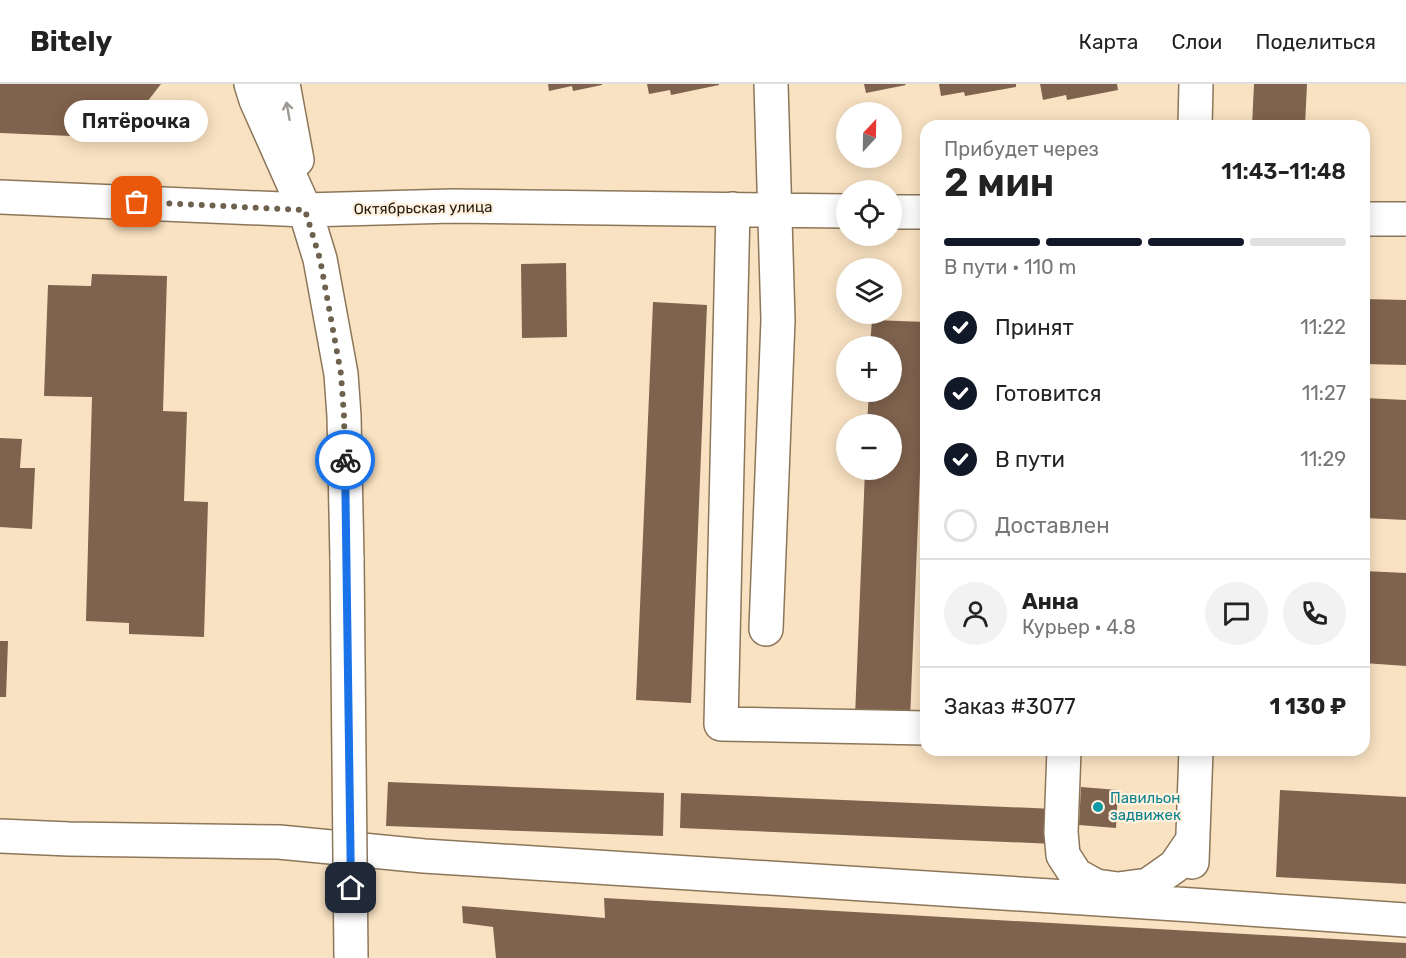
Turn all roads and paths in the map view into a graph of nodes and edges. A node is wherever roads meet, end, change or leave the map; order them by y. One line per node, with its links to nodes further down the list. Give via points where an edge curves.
1 (251, 84): 8 (street)
2 (283, 84): 8 (street, one-way to 2)
3 (771, 84): 9 (street)
4 (1196, 84): 5 (street)
5 (1195, 120)
6 (0, 196): 8 (street, Октябрьская улица)
7 (733, 209): 8 (street, Октябрьская улица, via 452,206); 9 (street, Октябрьская улица); 16 (street, via 721,724)
8 (305, 210): 23 (street, bridge, via 320,259 341,374 344,416)
9 (774, 210): 10 (street, Октябрьская улица); 15 (street, via 778,320)
10 (836, 211)
11 (902, 212): 12 (street)
12 (920, 212)
13 (1370, 219): 14 (street)
14 (1406, 219)
15 (766, 629)
16 (920, 728)
17 (1064, 756): 20 (street, via 1060,832 1063,855 1076,875 1096,886 1118,889 1148,885 1175,866)
18 (1196, 756): 20 (street)
19 (0, 836): 21 (street, via 279,842 424,856)
20 (1192, 841): 21 (street)
21 (1192, 905): 22 (street)
22 (1406, 921)
23 (351, 958)

